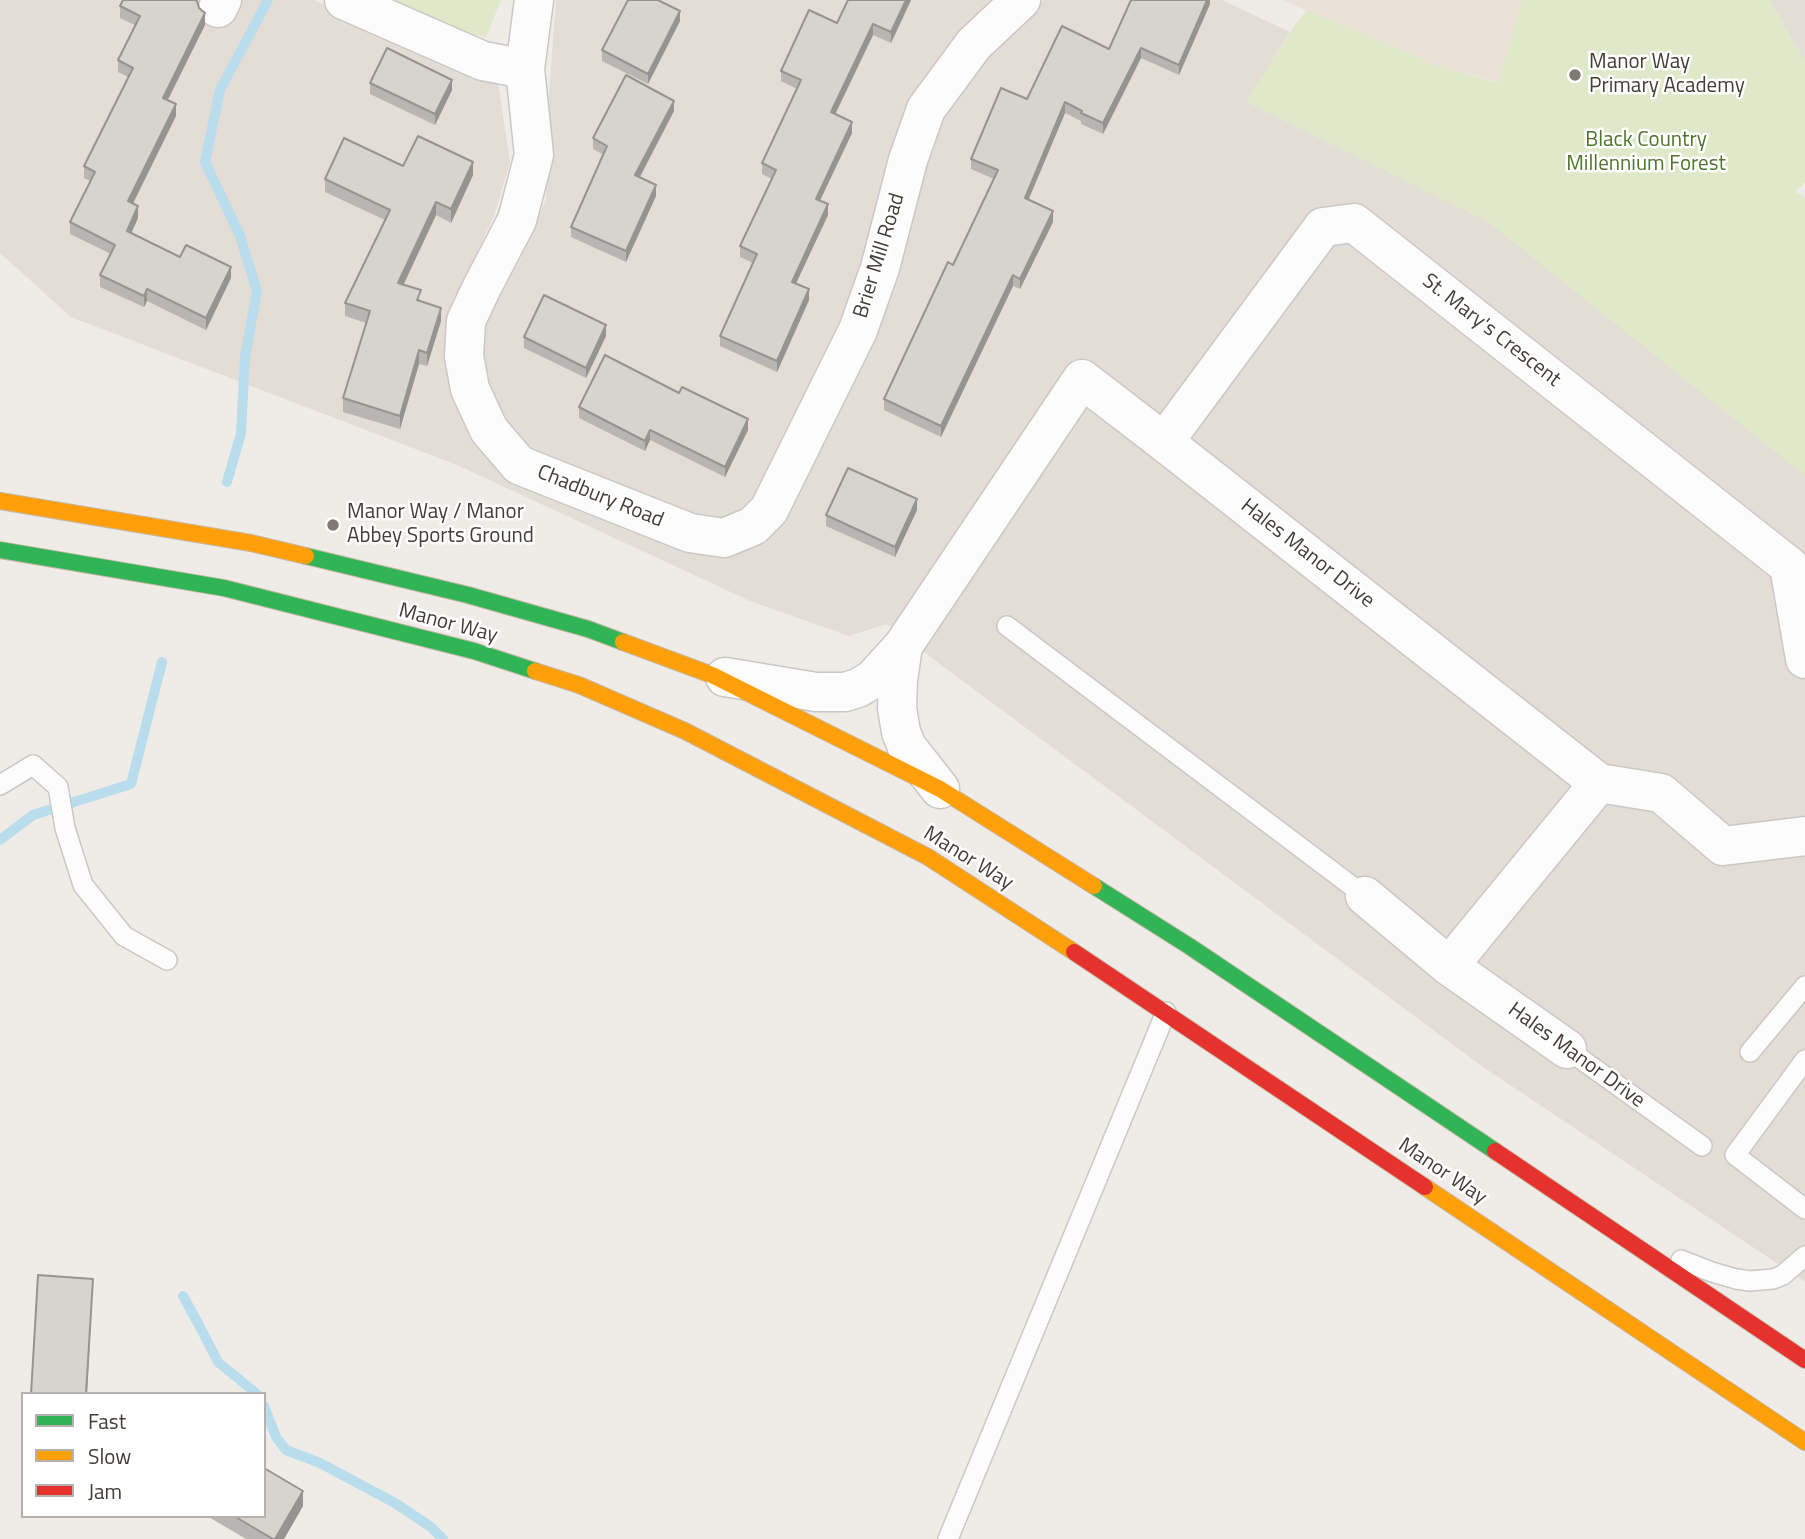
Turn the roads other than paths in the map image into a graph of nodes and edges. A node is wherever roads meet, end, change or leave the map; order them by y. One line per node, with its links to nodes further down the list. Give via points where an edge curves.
1 (344, 0): 4 (street, via 483,61)
2 (534, 0): 4 (street, Chadbury Road)
3 (1021, 0): 7 (street, Brier Mill Road, via 974,44 926,109 858,330 769,510)
4 (524, 69): 7 (street, Chadbury Road, via 534,155 517,220 466,321 464,356 470,389 489,430 519,465 690,533 724,538)
5 (1164, 442): 10 (street, Hales Manor Drive, via 1082,379); 11 (street, St. Mary's Crescent, via 1323,227 1354,223 1789,566); 13 (street, Hales Manor Drive)
6 (0, 501): 12 (highway, Manor Way, via 251,543 454,592 588,629)
7 (753, 526)
8 (0, 550): 21 (highway, Manor Way, via 224,588 474,651 579,685 685,731 928,857)
9 (1007, 626): 17 (lane, Hales Manor Drive)
10 (903, 646): 12 (street, Hales Manor Drive, via 873,679 845,692 816,692); 15 (street, Hales Manor Drive, via 897,708 901,732 907,747)
11 (1805, 659)
12 (712, 675): 15 (highway, Manor Way)
13 (1599, 783): 16 (street, via 1661,793 1723,846); 19 (street)
14 (0, 785): 18 (lane, via 33,765 58,787 83,885 124,936)
15 (940, 789): 27 (highway, Manor Way, via 1189,946)
16 (1805, 836)
17 (1365, 896): 19 (street, Hales Manor Drive)
18 (167, 960)
19 (1449, 966): 22 (street, Hales Manor Drive)
20 (1805, 986): 23 (lane)
21 (1166, 1012): 30 (highway, Manor Way); 31 (lane)
22 (1567, 1049): 25 (lane, Hales Manor Drive)
23 (1750, 1052)
24 (1805, 1059): 26 (lane, via 1735,1154)
25 (1702, 1146)
26 (1805, 1209)
27 (1604, 1224): 28 (lane, via 1688,1263 1743,1280 1773,1279); 29 (highway, Manor Way)
28 (1805, 1256)
29 (1805, 1360)
30 (1805, 1442)
31 (948, 1539)

